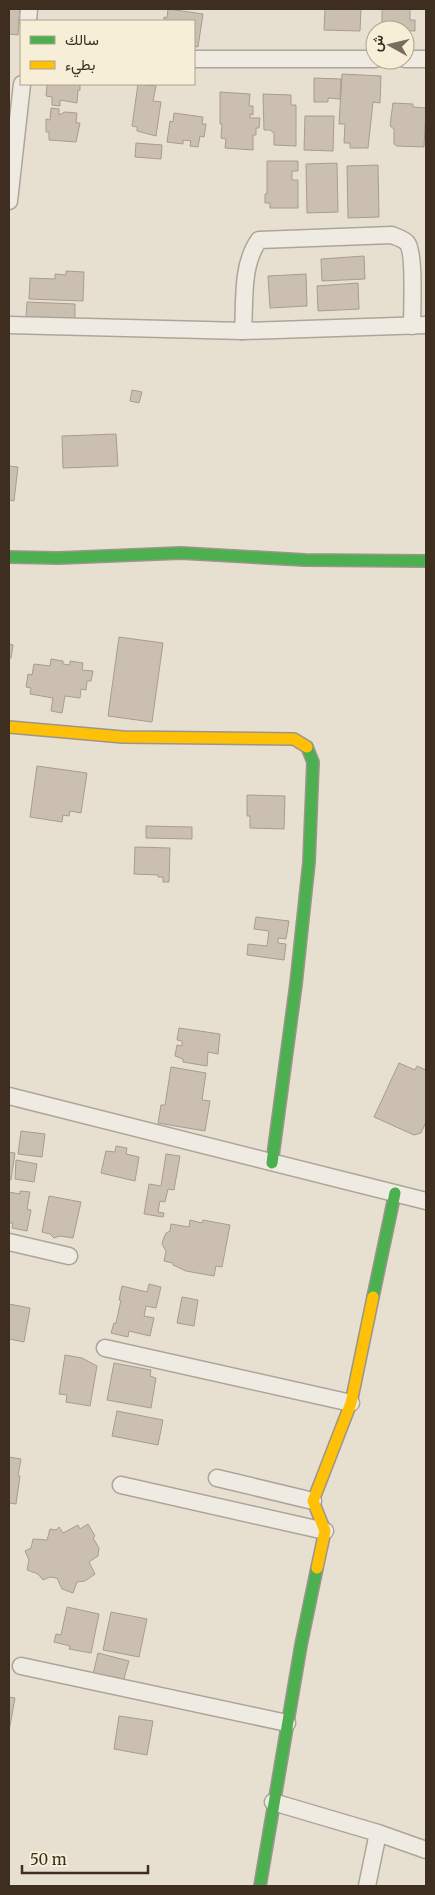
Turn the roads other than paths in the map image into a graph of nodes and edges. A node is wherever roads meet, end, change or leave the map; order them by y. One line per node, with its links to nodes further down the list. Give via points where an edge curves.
1 (195, 59): 2 (street)
2 (365, 59)
3 (22, 85): 4 (street)
4 (9, 201)
5 (9, 325): 7 (street)
6 (419, 325): 7 (street); 7 (street, via 410,249 406,242 392,235 259,240 248,263)
7 (243, 331)
8 (9, 557): 9 (street, via 181,553 305,560)
9 (426, 561)
10 (9, 726): 12 (street, via 123,737 294,739 304,742 310,750 313,762 309,862)
11 (9, 1096): 12 (street)
12 (272, 1163): 13 (street)
13 (395, 1193): 14 (street); 18 (street)
14 (426, 1201)
15 (9, 1242): 16 (street)
16 (69, 1256)
17 (105, 1348): 18 (street)
18 (351, 1403): 21 (street)
19 (217, 1478): 21 (street)
20 (121, 1485): 22 (street)
21 (313, 1501): 22 (street)
22 (325, 1531): 24 (street)
23 (21, 1666): 24 (street)
24 (287, 1723): 25 (street)
25 (273, 1802): 26 (street); 28 (street)
26 (378, 1833): 27 (street); 29 (street)
27 (426, 1850)
28 (260, 1886)
29 (367, 1886)

